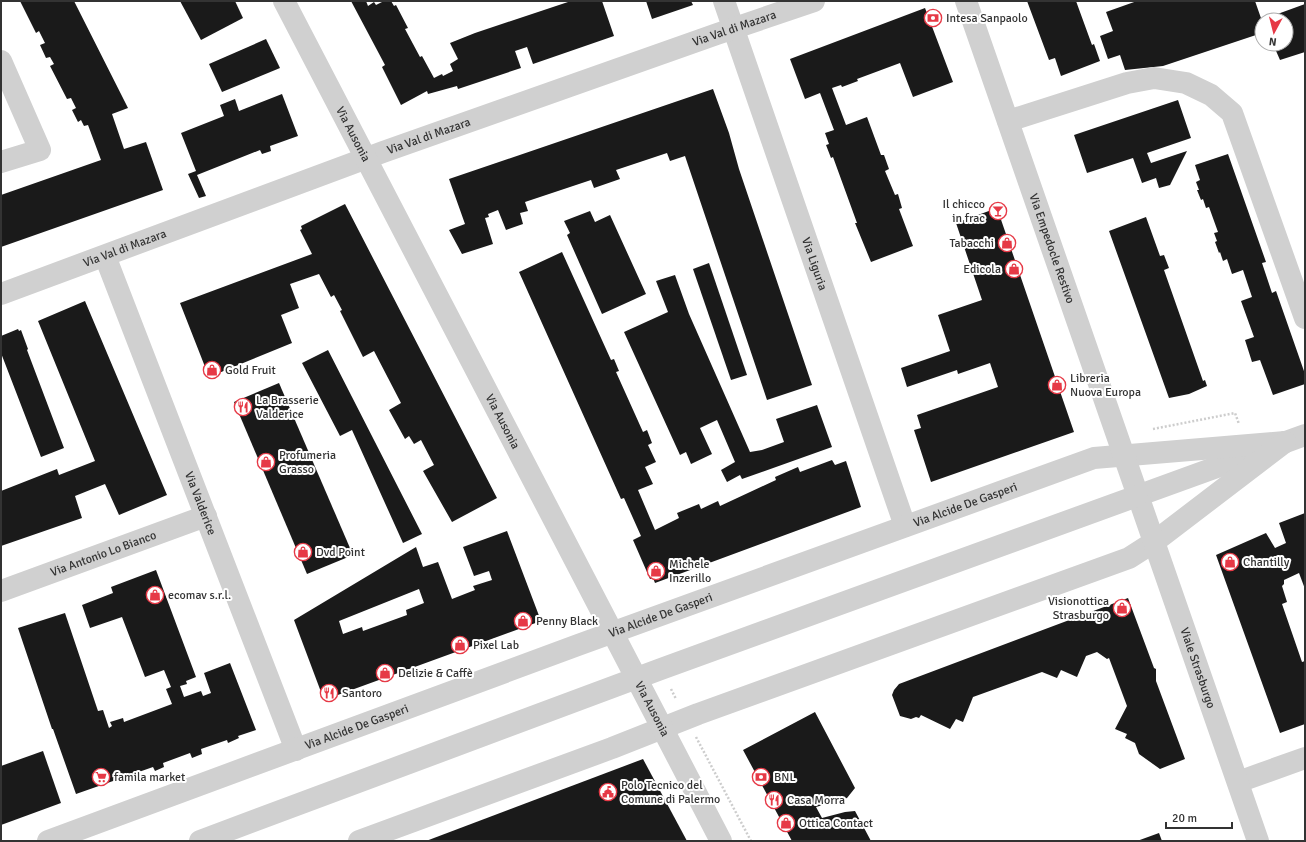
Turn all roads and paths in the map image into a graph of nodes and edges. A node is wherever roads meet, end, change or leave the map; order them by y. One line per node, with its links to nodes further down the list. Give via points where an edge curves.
1 (284, 1): 8 (street, Via Ausonia)
2 (724, 1): 5 (street, Via Liguria)
3 (814, 1): 5 (street, Via Val di Mazara)
4 (966, 1): 7 (street, Via Empedocle Restivo)
5 (733, 28): 8 (street, Via Val di Mazara); 18 (street, Via Liguria)
6 (1, 61): 9 (street, via 40,150)
7 (1008, 121): 12 (street, via 1127,83 1154,78 1186,83 1211,95 1232,113); 15 (street, Via Empedocle Restivo)
8 (366, 158): 10 (street, Via Val di Mazara); 21 (street, Via Ausonia)
9 (1, 162)
10 (105, 256): 11 (street, Via Val di Mazara); 17 (street, Via Valderice)
11 (1, 294)
12 (1305, 318)
13 (1305, 434): 14 (street, Via Alcide De Gasperi)
14 (1285, 442): 15 (street, Via Alcide De Gasperi); 16 (street, Via Alcide De Gasperi); 19 (street, Via Alcide De Gasperi)
15 (1123, 454): 16 (street, Via Empedocle Restivo); 18 (street, Via Alcide De Gasperi, via 1094,458)
16 (1137, 496): 19 (street, Viale Strasburgo); 22 (street, Via Alcide De Gasperi)
17 (206, 516): 20 (street, Via Antonio Lo Bianco); 25 (street, Via Valderice)
18 (905, 526): 21 (street, Via Alcide De Gasperi)
19 (1154, 542): 23 (street, Via Alcide De Gasperi, via 1129,558); 27 (street, Viale Strasburgo)
20 (1, 591)
21 (613, 632): 22 (street, Via Ausonia); 25 (street, Via Alcide De Gasperi)
22 (636, 679): 23 (street, Via Ausonia); 30 (street, Via Alcide De Gasperi)
23 (662, 728): 31 (street, Via Alcide De Gasperi); 32 (street, Via Ausonia)
24 (699, 742): 33 (path)
25 (296, 750): 28 (street, Via Alcide De Gasperi)
26 (1305, 758): 27 (street)
27 (1238, 782): 34 (street, Viale Strasburgo)
28 (87, 835): 29 (street, Via Alcide De Gasperi)
29 (48, 841)
30 (200, 841)
31 (359, 841)
32 (721, 841)
33 (751, 841)
34 (1258, 841)

